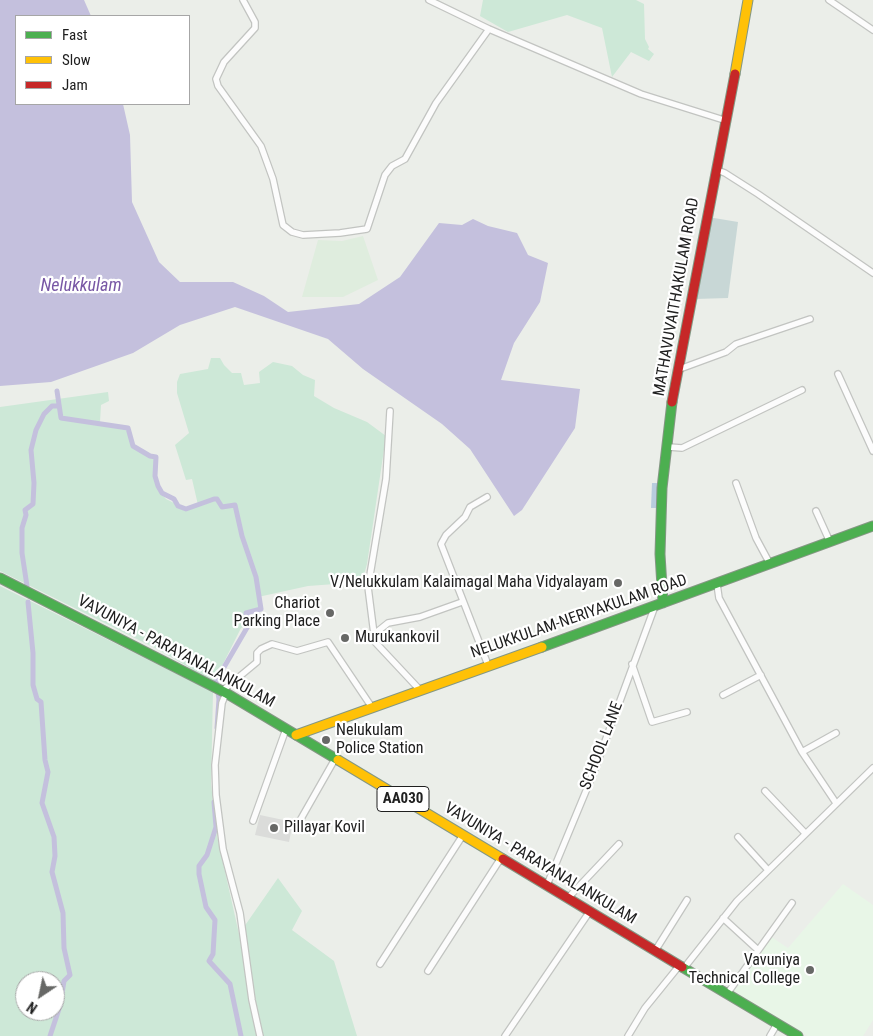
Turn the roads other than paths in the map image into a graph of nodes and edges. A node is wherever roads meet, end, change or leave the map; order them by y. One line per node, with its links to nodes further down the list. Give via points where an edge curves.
1 (428, 0): 5 (street)
2 (748, 0): 7 (main road, MATHAVUVAITHAKULAM ROAD)
3 (829, 0): 6 (street)
4 (246, 1): 5 (street, via 255,28 224,62 216,79 261,146 283,225 303,235 367,229 385,174 392,166 406,160 436,103)
5 (489, 29): 7 (street, via 641,94)
6 (873, 30)
7 (727, 121): 8 (main road, MATHAVUVAITHAKULAM ROAD)
8 (717, 170): 9 (street, via 758,194); 11 (main road, MATHAVUVAITHAKULAM ROAD)
9 (873, 273)
10 (810, 319): 11 (street, via 736,344 726,352)
11 (678, 370): 15 (main road, MATHAVUVAITHAKULAM ROAD)
12 (838, 374): 16 (street)
13 (802, 390): 15 (street, via 682,448)
14 (390, 412): 27 (street, via 386,479 368,581)
15 (668, 447): 26 (main road, MATHAVUVAITHAKULAM ROAD, via 662,488)
16 (873, 451)
17 (736, 483): 22 (street, via 756,538)
18 (487, 497): 25 (street, via 470,507 440,544)
19 (816, 511): 21 (street)
20 (873, 526): 21 (main road, NELUKKULAM-NERIYAKULAM ROAD)
21 (830, 542): 22 (main road, NELUKKULAM-NERIYAKULAM ROAD)
22 (770, 564): 24 (main road, NELUKKULAM-NERIYAKULAM ROAD)
23 (0, 578): 32 (main road, VAVUNIYA - PARAYANALANKULAM / AA030)
24 (717, 584): 26 (main road, NELUKKULAM-NERIYAKULAM ROAD); 30 (street, via 719,598)
25 (462, 602): 27 (street, via 420,617 388,623); 28 (street)
26 (659, 604): 28 (main road, NELUKKULAM-NERIYAKULAM ROAD); 29 (street, SCHOOL LANE)
27 (373, 635): 31 (street, via 386,656)
28 (488, 664): 31 (main road, NELUKKULAM-NERIYAKULAM ROAD)
29 (632, 664): 35 (street, via 652,722); 52 (street, SCHOOL LANE, via 593,774)
30 (761, 676): 33 (street); 39 (street)
31 (419, 689): 34 (main road, NELUKKULAM-NERIYAKULAM ROAD)
32 (224, 692): 34 (street, via 257,662 257,653 261,649 272,644 297,651 328,642); 36 (main road, VAVUNIYA - PARAYANALANKULAM / AA030); 65 (street, via 215,765 216,795 223,849 240,913)
33 (723, 695)
34 (371, 706): 38 (main road, NELUKKULAM-NERIYAKULAM ROAD)
35 (687, 712)
36 (286, 729): 38 (main road, VAVUNIYA - PARAYANALANKULAM / AA030); 44 (street)
37 (836, 734): 39 (street)
38 (296, 735): 40 (main road, VAVUNIYA - PARAYANALANKULAM / AA030)
39 (802, 752): 43 (street)
40 (335, 759): 45 (street); 47 (main road, VAVUNIYA - PARAYANALANKULAM / AA030)
41 (873, 768): 43 (street)
42 (765, 791): 46 (street)
43 (836, 803): 46 (street)
44 (253, 822)
45 (298, 824)
46 (805, 833): 51 (street)
47 (463, 835): 50 (main road, VAVUNIYA - PARAYANALANKULAM / AA030); 60 (street)
48 (738, 837): 51 (street)
49 (619, 844): 53 (street)
50 (501, 858): 52 (main road, VAVUNIYA - PARAYANALANKULAM / AA030); 62 (street)
51 (768, 870): 57 (street)
52 (547, 885): 53 (main road, VAVUNIYA - PARAYANALANKULAM / AA030)
53 (568, 898): 56 (main road, VAVUNIYA - PARAYANALANKULAM / AA030)
54 (687, 900): 59 (street)
55 (792, 903): 58 (street)
56 (590, 911): 59 (main road, VAVUNIYA - PARAYANALANKULAM / AA030); 66 (street)
57 (723, 918): 58 (street); 61 (street)
58 (758, 950): 63 (street)
59 (655, 951): 61 (main road, VAVUNIYA - PARAYANALANKULAM / AA030)
60 (380, 964)
61 (681, 967): 63 (main road, VAVUNIYA - PARAYANALANKULAM / AA030); 67 (street, via 645,1008)
62 (428, 971)
63 (727, 994): 64 (main road, VAVUNIYA - PARAYANALANKULAM / AA030)
64 (777, 1024): 68 (street); 69 (main road, VAVUNIYA - PARAYANALANKULAM / AA030)
65 (260, 1036)
66 (506, 1036)
67 (628, 1036)
68 (770, 1036)
69 (798, 1036)

